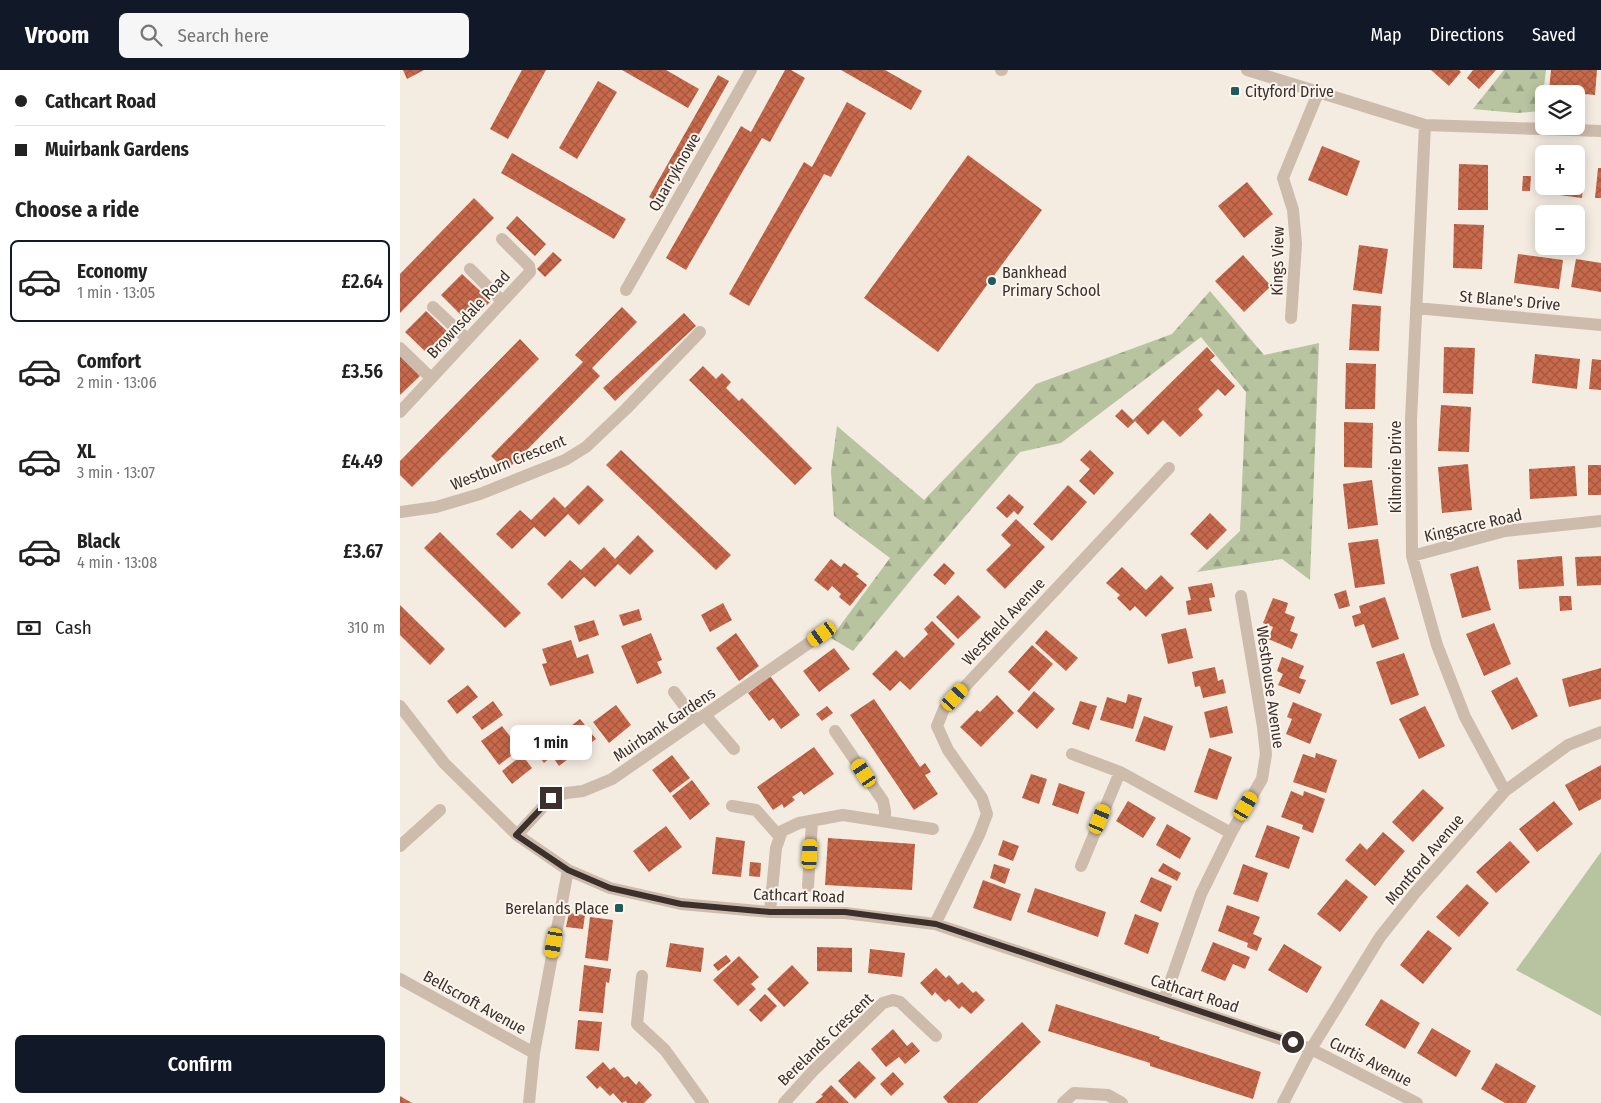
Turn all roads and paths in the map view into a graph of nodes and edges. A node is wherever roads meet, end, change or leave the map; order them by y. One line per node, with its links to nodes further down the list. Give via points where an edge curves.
1 (751, 70): 8 (street, Quarryknowe)
2 (1247, 70): 3 (street)
3 (1318, 93): 4 (street); 12 (street, Kings View, via 1283,178 1293,210 1296,244)
4 (1425, 125): 5 (street); 11 (street, Kilmorie Drive)
5 (1601, 131)
6 (502, 239): 9 (street, Brownsdale Road, via 529,266 530,272)
7 (470, 269): 9 (street)
8 (626, 290)
9 (502, 301): 15 (street, Brownsdale Road)
10 (433, 307): 15 (street)
11 (1416, 308): 13 (street, St Blane's Drive); 22 (street, Kilmorie Drive, via 1410,420)
12 (1291, 318)
13 (1601, 325)
14 (700, 332): 20 (street, Westburn Crescent, via 620,415 572,456 480,494 436,507)
15 (467, 339): 17 (street, Brownsdale Road)
16 (400, 348): 17 (street)
17 (431, 378): 18 (street, Brownsdale Road)
18 (400, 412)
19 (1169, 468): 47 (street, Westfield Avenue, via 944,709 937,726 948,750 982,798 987,814)
20 (400, 512)
21 (1601, 521): 22 (street, Kingsacre Road, via 1506,531)
22 (1412, 556): 33 (street, Kilmorie Drive, via 1437,645 1454,690)
23 (1241, 596): 39 (street, Westhouse Avenue, via 1266,754 1262,779)
24 (822, 634): 27 (street, Muirbank Gardens)
25 (674, 692): 27 (street)
26 (400, 706): 40 (street, Cathcart Road, via 444,763)
27 (701, 718): 30 (street); 40 (street, Muirbank Gardens, via 612,779 583,791 551,798)
28 (835, 730): 36 (street, via 883,801)
29 (1601, 732): 33 (street, Montford Avenue, via 1568,745)
30 (734, 749)
31 (1072, 754): 32 (street)
32 (1120, 772): 39 (street); 43 (street)
33 (1505, 791): 52 (street, Montford Avenue, via 1380,937)
34 (732, 806): 41 (street, via 756,810)
35 (440, 810): 42 (street)
36 (885, 821): 37 (street, via 842,816); 38 (street)
37 (812, 822): 41 (street, via 799,823 782,831); 45 (street)
38 (933, 828)
39 (1231, 833): 50 (street, Westhouse Avenue, via 1201,894)
40 (516, 835): 44 (street, Cathcart Road)
41 (779, 836): 46 (street)
42 (400, 846)
43 (1081, 866)
44 (568, 870): 46 (street, Cathcart Road, via 610,888 681,904); 53 (street)
45 (808, 886)
46 (770, 912): 47 (street, Cathcart Road, via 845,912)
47 (936, 924): 50 (street, Cathcart Road)
48 (642, 976): 55 (street, via 636,1024 665,1050)
49 (400, 979): 53 (street, Bellscroft Avenue)
50 (1164, 1000): 52 (street, Cathcart Road)
51 (936, 1036): 56 (street, Berelands Crescent, via 900,1002 883,1003)
52 (1312, 1048): 59 (street, Montford Avenue); 60 (street, Curtis Avenue)
53 (534, 1053): 54 (street)
54 (529, 1103)
55 (703, 1103)
56 (784, 1103)
57 (1063, 1103): 58 (street, via 1074,1093 1108,1095)
58 (1122, 1103)
59 (1283, 1103)
60 (1416, 1103)

